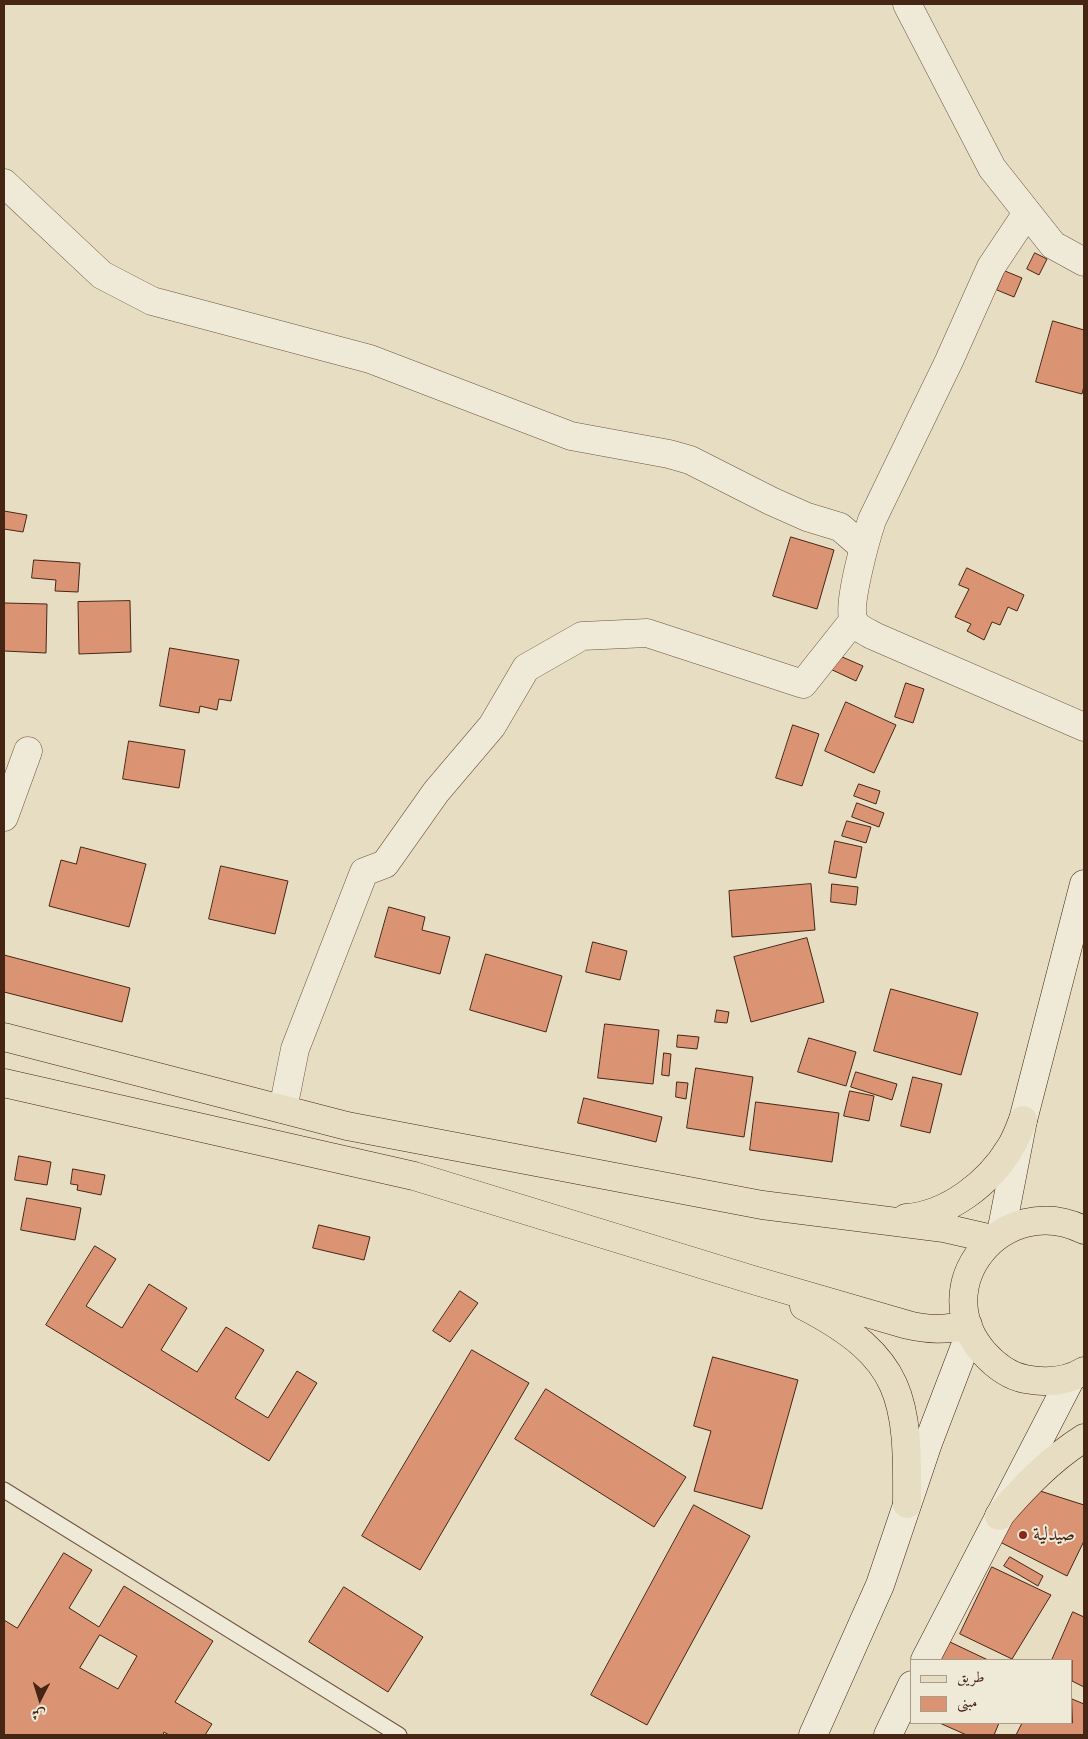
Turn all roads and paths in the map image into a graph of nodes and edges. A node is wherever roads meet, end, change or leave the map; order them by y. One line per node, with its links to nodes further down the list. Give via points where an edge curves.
1 (908, 4): 3 (street, via 992,168)
2 (4, 183): 5 (street, via 102,276 152,301 370,359 571,436 690,460 771,501 840,527)
3 (1026, 213): 4 (street, via 1053,245); 5 (street, via 991,267 872,520)
4 (1084, 262)
5 (863, 547): 6 (street)
6 (853, 620): 7 (street, via 874,636); 13 (street, via 803,684 647,633 582,636 526,668 492,726 436,792 385,864 364,872 295,1049)
7 (1084, 727)
8 (28, 751): 9 (street)
9 (4, 817)
10 (1084, 892): 14 (street)
11 (4, 1037): 13 (main road)
12 (4, 1083): 18 (main road, via 414,1176)
13 (283, 1109): 15 (main road, via 347,1126 743,1201)
14 (1023, 1120): 15 (main road, via 1010,1148 992,1173 968,1194 941,1209 910,1218); 17 (street)
15 (879, 1221): 17 (main road)
16 (1084, 1230): 17 (main road, via 1054,1220 1035,1220)
17 (996, 1236): 19 (main road, via 973,1264 967,1279 964,1310)
18 (753, 1280): 19 (main road, via 927,1329); 23 (main road, via 825,1318 857,1338 878,1358 894,1384 903,1412 908,1445)
19 (969, 1329): 20 (main road, via 990,1360 1020,1378 1054,1381); 23 (street)
20 (1080, 1374): 24 (street)
21 (1084, 1438): 24 (main road, via 1030,1481)
22 (4, 1490): 27 (lane)
23 (907, 1504): 28 (street, via 880,1585)
24 (999, 1516): 25 (street)
25 (925, 1659)
26 (910, 1689): 29 (street)
27 (399, 1735)
28 (813, 1735)
29 (888, 1735)

